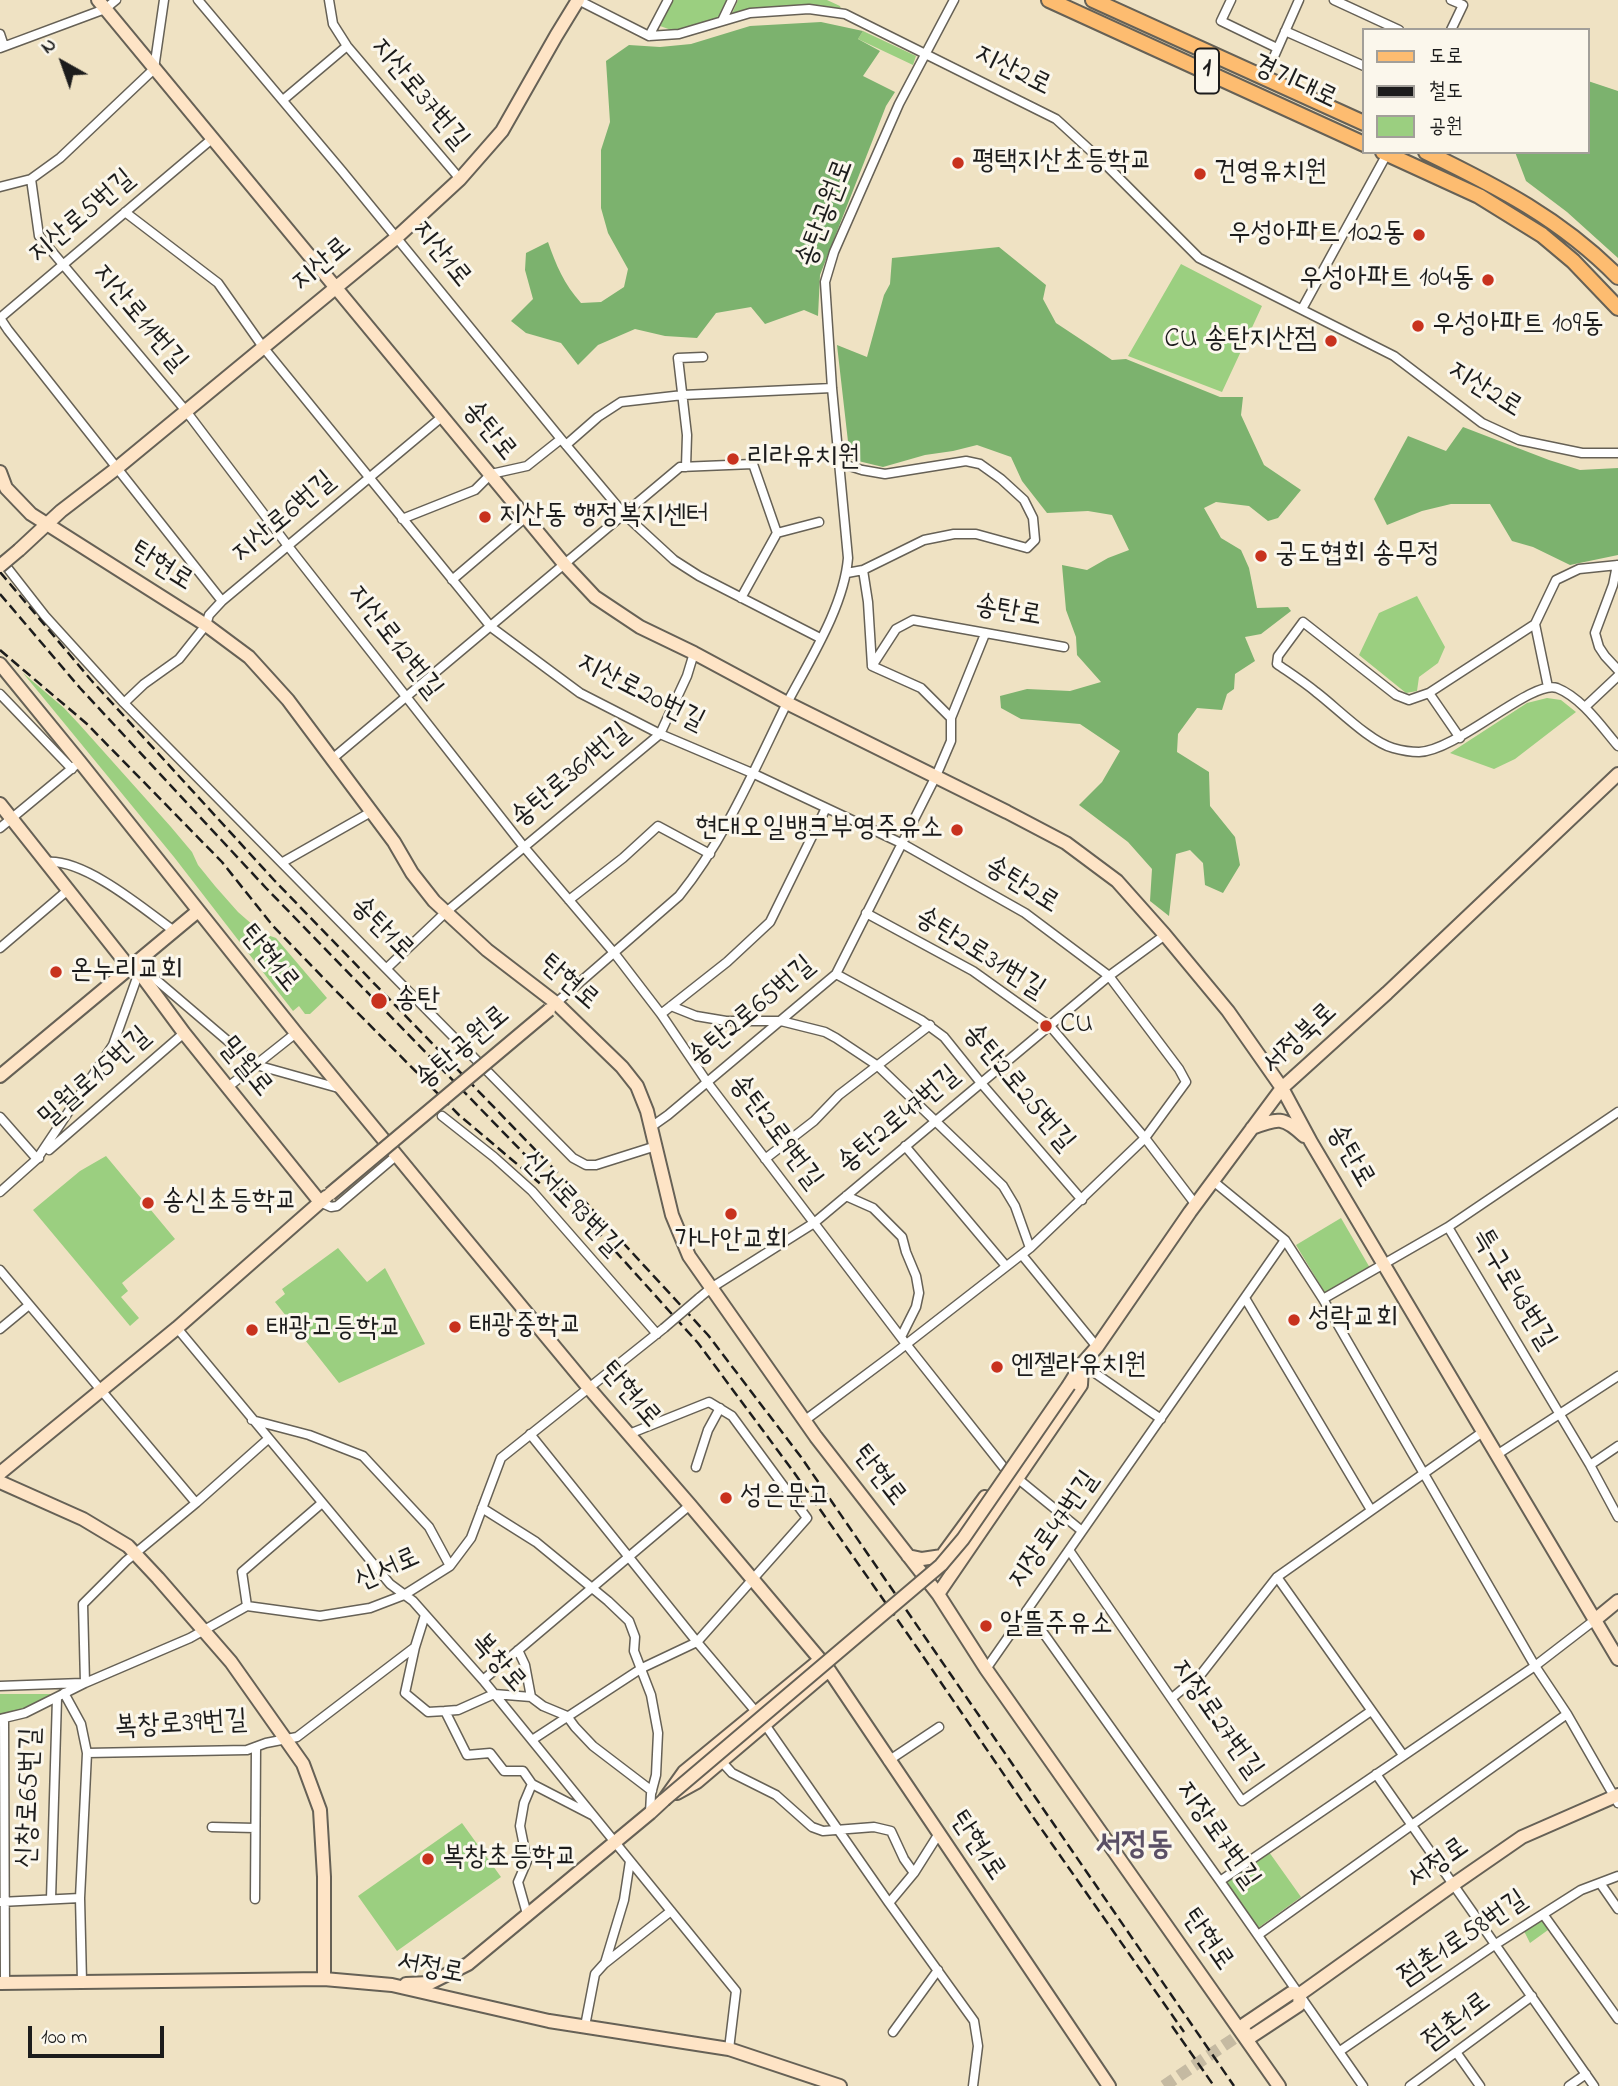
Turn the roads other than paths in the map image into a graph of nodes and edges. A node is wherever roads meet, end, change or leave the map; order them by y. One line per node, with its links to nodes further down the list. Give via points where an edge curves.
1 (116, 0): 15 (street)
2 (164, 0): 27 (street)
3 (198, 0): 29 (street, 지산1로)
4 (329, 0): 22 (street, 지산로37번길, via 333,24)
5 (578, 0): 21 (street); 37 (street, 지산로, via 502,131)
6 (668, 0): 21 (street)
7 (732, 0): 16 (street)
8 (954, 0): 25 (street, 송탄공원로)
9 (1049, 0): 32 (main road, 경기대로 / 1)
10 (1093, 0): 28 (main road, 경기대로 / 1)
11 (1231, 0): 24 (street, via 1221,21)
12 (1299, 0): 19 (street)
13 (1334, 0): 17 (street)
14 (1451, 0): 18 (street, via 1463,5)
15 (101, 5): 23 (street); 27 (street, 송탄로)
16 (722, 22): 21 (street, 지산2로, via 679,34); 25 (street, 지산2로, via 750,13 809,9 845,14)
17 (1395, 28)
18 (1452, 28)
19 (1285, 31): 24 (street); 26 (street)
20 (0, 34): 23 (street)
21 (649, 36)
22 (347, 46): 29 (street); 37 (street, 지산로37번길)
23 (2, 47)
24 (1278, 48): 28 (street)
25 (924, 55): 45 (street, 지산2로, via 1056,119 1199,258); 49 (street, 송탄공원로, via 873,162 825,282)
26 (1362, 65)
27 (154, 69): 31 (street, 송탄로); 36 (street, via 78,143)
28 (1265, 77): 30 (main road, 경기대로 / 1)
29 (283, 100): 40 (street, 지산1로)
30 (1362, 121)
31 (213, 138): 39 (street, 지산로5번길); 43 (street, 송탄로)
32 (1362, 143)
33 (1385, 154): 45 (street)
34 (1388, 154): 44 (main road, via 1479,196 1532,228 1573,261)
35 (1430, 154): 42 (main road, via 1554,221)
36 (31, 179): 38 (street); 41 (street, 지산로11번길, via 39,236)
37 (460, 179): 40 (street, 지산로)
38 (0, 187)
39 (125, 212): 41 (street, 지산로5번길); 47 (street, 지산로20번길, via 218,283)
40 (396, 237): 43 (street, 지산로); 53 (street, 지산1로)
41 (63, 265): 46 (street, 지산로5번길); 51 (street, 지산로11번길)
42 (1618, 277)
43 (336, 287): 47 (street, 지산로); 52 (street, 송탄로)
44 (1618, 308)
45 (1302, 309): 54 (street, 지산2로, via 1394,356 1482,424 1519,440 1582,453)
46 (0, 318): 57 (street, 지산로5번길)
47 (263, 347): 51 (street, 지산로); 60 (street, 지산로20번길)
48 (703, 357): 50 (street, via 678,358)
49 (832, 388): 50 (street); 55 (street, 송탄공원로)
50 (683, 395): 53 (street, via 621,402); 56 (street, via 687,435)
51 (186, 411): 57 (street, 지산로); 67 (street, 지산로12번길)
52 (443, 416): 59 (street, 송탄로); 60 (street, 지산로6번길)
53 (563, 442): 59 (street, via 527,466); 61 (street, 지산1로)
54 (1618, 453)
55 (840, 463): 71 (street, via 885,474 966,461 980,464 1024,500 1034,517 1035,540 1027,548 976,534 954,534 923,540); 72 (street, 송탄공원로)
56 (683, 467): 61 (street); 66 (street, via 753,464)
57 (117, 468): 65 (street, 지산로); 75 (street, 지산로6번길)
58 (0, 472): 65 (street, 탄현로, via 6,488)
59 (491, 474): 62 (street, 송탄로); 63 (street, via 475,490)
60 (368, 479): 63 (street, 지산로20번길); 67 (street, 지산로6번길)
61 (624, 514): 69 (street); 74 (street, 지산1로, via 674,560)
62 (526, 517): 69 (street, 송탄로); 73 (street)
63 (402, 519): 73 (street, 지산로20번길)
64 (819, 522): 66 (street)
65 (47, 525): 68 (street, 지산로, bridge); 77 (street, 탄현로)
66 (777, 533): 74 (street)
67 (288, 546): 75 (street, 지산로6번길); 90 (street, 지산로12번길)
68 (1, 563): 91 (street, 송탄1로)
69 (565, 565): 78 (street); 82 (street, 송탄로, via 594,597 640,627)
70 (1617, 565): 76 (street, via 1579,569 1556,580); 85 (street, via 1595,633 1605,656)
71 (863, 570): 72 (street); 84 (street)
72 (847, 573): 80 (street, 송탄공원로)
73 (452, 580): 78 (street, 지산로20번길)
74 (741, 598): 80 (street, 지산1로)
75 (222, 601): 77 (street)
76 (1535, 624): 87 (street); 88 (street)
77 (206, 625): 91 (street, via 179,659); 98 (street, 탄현로, via 248,657 288,700)
78 (491, 627): 90 (street); 95 (street, 지산로20번길, via 580,694)
79 (985, 634): 81 (street, 송탄로); 84 (street, 송탄로, via 913,620 896,629); 94 (street)
80 (820, 638): 92 (street, 송탄공원로)
81 (1064, 647)
82 (694, 653): 92 (street, 송탄로); 95 (street, 송탄로361번길)
83 (0, 664): 99 (street, 탄현1로)
84 (872, 666): 94 (street, via 921,688)
85 (1618, 670)
86 (1618, 676): 93 (street)
87 (1548, 687): 93 (street); 96 (street)
88 (1429, 692): 96 (street); 96 (street, via 1409,700 1396,695 1303,622 1278,656 1277,664 1392,748 1421,752)
89 (0, 694): 99 (street)
90 (407, 698): 98 (street); 109 (street, 지산로12번길)
91 (124, 703): 112 (street, 송탄1로)
92 (787, 703): 100 (street, 송탄공원로); 102 (street, 송탄로)
93 (1585, 707): 97 (street)
94 (951, 718): 102 (street, via 951,741)
95 (660, 734): 100 (street, 지산로20번길); 109 (street, 송탄로361번길)
96 (1460, 738)
97 (1618, 746)
98 (332, 759): 105 (street, 탄현로)
99 (76, 765): 106 (street); 115 (street, 탄현1로)
100 (752, 773): 104 (street, 송탄2로); 110 (street, 송탄공원로)
101 (1618, 775): 140 (street, 서정북로)
102 (936, 776): 108 (street); 119 (street, 송탄로, via 1066,844 1117,881)
103 (0, 804): 106 (street, 밀월로)
104 (826, 808): 108 (street, 송탄2로); 127 (street, via 770,922)
105 (371, 811): 112 (street); 116 (street, 탄현로, via 412,873)
106 (12, 818): 107 (street); 111 (street, 밀월로)
107 (0, 828)
108 (903, 844): 117 (street, 송탄2로65번길); 125 (street, 송탄2로, via 1025,913)
109 (524, 847): 114 (street, 지산로12번길); 116 (street, 송탄로361번길)
110 (710, 854): 114 (street, via 658,826); 121 (street, 송탄공원로, via 679,897)
111 (47, 862): 113 (street, 밀월로); 118 (street, via 57,861 102,879)
112 (283, 862): 122 (street, 송탄1로)
113 (68, 890): 120 (street); 123 (street, 밀월로)
114 (569, 900): 121 (street, 지산로12번길)
115 (198, 911): 118 (street); 133 (street, 탄현1로)
116 (446, 912): 122 (street); 126 (street, 탄현로)
117 (866, 914): 124 (street, 송탄2로65번길); 131 (street, 송탄2로31번길, via 973,971)
118 (174, 930): 123 (street)
119 (1165, 934): 125 (street); 140 (street, 송탄로)
120 (0, 948)
121 (615, 954): 126 (street, 송탄공원로); 128 (street, 송탄2로9번길)
122 (387, 968): 150 (street, 송탄1로, via 573,1158 596,1165)
123 (134, 969): 132 (street, 밀월로); 134 (street, via 154,978); 136 (street); 154 (street, 밀월로15번길, via 113,1045)
124 (836, 974): 129 (street, 송탄2로65번길); 130 (street, 송탄2로25번길)
125 (1109, 976): 131 (street, 송탄2로47번길); 148 (street, 송탄2로, via 1186,1082)
126 (553, 1006): 146 (street, 탄현로, via 622,1067 637,1086); 158 (street, 송탄공원로, bridge)
127 (671, 1006): 128 (street); 129 (street, via 726,1021)
128 (661, 1014): 137 (street, 송탄2로9번길)
129 (781, 1021): 135 (street, via 825,1032); 137 (street, 송탄2로65번길)
130 (930, 1025): 135 (street); 138 (street, 송탄2로25번길)
131 (1050, 1026): 138 (street, 송탄2로47번길); 148 (street, 송탄2로31번길)
132 (184, 1033): 139 (street, 밀월로); 154 (street, 밀월로15번길)
133 (296, 1034): 134 (street); 141 (street, 탄현1로)
134 (256, 1065): 139 (street); 141 (street)
135 (878, 1066): 145 (street); 153 (street)
136 (0, 1076)
137 (706, 1082): 146 (street, 송탄2로65번길); 153 (street, 송탄2로9번길)
138 (981, 1083): 145 (street, 송탄2로47번길); 159 (street, 송탄2로25번길)
139 (228, 1087): 158 (street, 밀월로)
140 (1282, 1088): 147 (street, 서정북로); 149 (street, 송탄로)
141 (342, 1089): 152 (street, 탄현1로)
142 (1618, 1112): 162 (street, 특구로43번길)
143 (442, 1116): 175 (street, 신서로93번길, via 532,1191)
144 (0, 1117): 154 (street, 밀월로15번길)
145 (935, 1121): 151 (street, 송탄2로47번길); 164 (street, via 1003,1186)
146 (651, 1127): 150 (street, 탄현로)
147 (1252, 1129): 149 (street, via 1273,1120 1290,1122); 155 (street, 서정북로)
148 (1145, 1138): 159 (street, 송탄2로); 160 (street)
149 (1311, 1142): 166 (street, 송탄로)
150 (656, 1146): 169 (street, 탄현로, via 672,1215 689,1256)
151 (905, 1146): 157 (street, 송탄2로47번길); 167 (street)
152 (397, 1156): 158 (street, via 337,1206 331,1207); 180 (street, 탄현1로)
153 (765, 1159): 161 (street, 송탄2로9번길)
154 (37, 1160): 156 (street)
155 (1213, 1181): 160 (street, 서정북로); 163 (street)
156 (0, 1192)
157 (846, 1196): 161 (street, 송탄2로47번길); 176 (street, 송탄2로9번길, via 873,1208 902,1237 919,1293)
158 (325, 1198): 173 (street, 송탄공원로)
159 (1082, 1200): 164 (street, 송탄2로)
160 (1196, 1205): 177 (street, 서정북로)
161 (814, 1223): 169 (street, 송탄2로47번길); 176 (street, 송탄2로9번길)
162 (1448, 1227): 166 (street); 183 (street, 특구로43번길)
163 (1285, 1240): 170 (street, 지장로47번길); 171 (street)
164 (1030, 1248): 165 (street, 송탄2로)
165 (1022, 1255): 167 (street, 송탄2로); 177 (street)
166 (1385, 1265): 171 (street); 187 (street, 송탄로)
167 (1006, 1266): 176 (street, 송탄2로)
168 (0, 1270): 172 (street)
169 (711, 1288): 175 (street, 신서로, bridge); 186 (street, 탄현로)
170 (1245, 1298): 184 (street, 지장로47번길); 204 (street)
171 (1323, 1299): 197 (street)
172 (29, 1305): 174 (street); 181 (street)
173 (177, 1328): 181 (street, 송탄공원로); 185 (street, 복창로)
174 (0, 1329)
175 (660, 1331): 180 (street, 신서로)
176 (903, 1341): 186 (street, 송탄2로); 195 (street)
177 (1097, 1347): 178 (street, 서정북로)
178 (1082, 1364): 184 (street); 195 (street, via 1065,1380); 198 (street, via 1081,1385); 260 (street, 서정북로, bridge, via 941,1565)
179 (1618, 1376): 183 (street)
180 (588, 1387): 188 (street, 신서로); 189 (street, 탄현1로)
181 (100, 1390): 196 (street, 송탄공원로); 200 (street)
182 (720, 1408): 189 (street, via 709,1402); 194 (street); 215 (street, via 732,1416 807,1518)
183 (1560, 1415): 192 (street); 193 (street, 특구로43번길)
184 (1161, 1419): 206 (street, 지장로47번길)
185 (252, 1420): 190 (street, 복창로); 212 (street, via 363,1456 429,1527)
186 (804, 1421): 209 (street, 탄현로)
187 (1484, 1431): 192 (street, 송탄로); 197 (street)
188 (530, 1434): 203 (street, 신서로, via 500,1458); 211 (street)
189 (629, 1434): 202 (street, 탄현1로)
190 (268, 1439): 200 (street); 201 (street, 복창로)
191 (1618, 1446): 193 (street)
192 (1498, 1454): 223 (street, 송탄로)
193 (1590, 1465): 205 (street, 특구로43번길)
194 (696, 1467)
195 (1005, 1469): 210 (street)
196 (0, 1473)
197 (1424, 1474): 204 (street); 230 (street)
198 (1017, 1478): 206 (street); 217 (street)
199 (0, 1482): 208 (street, via 83,1519)
200 (196, 1503): 208 (street)
201 (322, 1503): 218 (street, 복창로); 220 (street, via 242,1572)
202 (690, 1505): 211 (street); 215 (street, 탄현1로)
203 (482, 1508): 212 (street, 신서로, via 471,1538); 216 (street, via 536,1542)
204 (1371, 1510): 214 (street)
205 (1618, 1515)
206 (1082, 1531): 207 (street, 지장로47번길)
207 (1069, 1550): 221 (street, 지장로47번길); 240 (street, 지장로27번길)
208 (135, 1553): 224 (street); 235 (street, via 83,1604)
209 (908, 1556): 210 (street); 213 (street, 탄현로)
210 (942, 1556): 213 (street)
211 (630, 1557): 216 (street); 225 (street)
212 (450, 1566): 218 (street, 신서로)
213 (922, 1574): 217 (street, 탄현로)
214 (1277, 1577): 240 (street, via 1202,1673); 242 (street)
215 (752, 1578): 225 (street); 229 (street, 탄현1로)
216 (591, 1588): 227 (street); 231 (street, via 629,1621)
217 (938, 1594): 232 (street, 탄현로)
218 (404, 1595): 220 (street, 신서로, via 370,1608 320,1616); 222 (street, 복창로)
219 (1618, 1601): 223 (street)
220 (247, 1606): 224 (street)
221 (1027, 1610): 232 (street, 지장로47번길); 272 (street, 지장로7번길)
222 (425, 1615): 226 (street); 234 (street, 복창로)
223 (1596, 1619): 228 (street, 송탄로); 230 (street)
224 (203, 1631): 235 (street); 248 (street, via 231,1662)
225 (698, 1642): 231 (street); 245 (street)
226 (415, 1647): 241 (street, via 405,1693 428,1712); 248 (street, 복창로39번길, via 297,1737)
227 (518, 1650): 234 (street); 239 (street)
228 (1618, 1659)
229 (820, 1660): 233 (street, 탄현1로); 245 (street)
230 (1535, 1666): 243 (street); 253 (street)
231 (642, 1668): 244 (street); 258 (street, via 658,1733)
232 (986, 1669): 297 (street, 탄현로)
233 (829, 1670): 245 (street); 255 (street, 탄현1로)
234 (483, 1680): 237 (street, 복창로)
235 (85, 1683): 236 (street); 238 (street)
236 (0, 1686)
237 (494, 1694): 239 (street); 241 (street); 249 (street, 복창로)
238 (61, 1696): 246 (street); 252 (street, 복창로39번길, via 81,1724); 276 (street, 신창로65번길)
239 (531, 1697): 244 (street)
240 (1172, 1698): 242 (street, 지장로27번길, via 1242,1801)
241 (446, 1711): 257 (street, via 467,1755 490,1754 504,1771 523,1771)
242 (1371, 1711): 253 (street)
243 (1567, 1714): 259 (street); 263 (street)
244 (567, 1716): 249 (street); 258 (street, via 593,1746)
245 (760, 1718): 254 (street); 260 (street, via 684,1772); 266 (street)
246 (2, 1719): 251 (street)
247 (939, 1727): 255 (street)
248 (285, 1739): 250 (street, 복창로39번길); 288 (street, via 303,1764 320,1810)
249 (533, 1740): 262 (street, 복창로)
250 (256, 1747): 252 (street, 복창로39번길); 265 (street)
251 (2, 1752): 278 (street)
252 (87, 1753): 275 (street, 복창로39번길)
253 (1403, 1755): 256 (street)
254 (721, 1761): 260 (street, via 697,1782); 266 (street, via 732,1773 776,1795 812,1826)
255 (888, 1761): 267 (street, 탄현1로)
256 (1376, 1774): 263 (street); 272 (street)
257 (532, 1784): 262 (street); 282 (street, via 520,1826 527,1861 518,1882)
258 (652, 1791): 261 (street)
259 (1617, 1798): 274 (street, 서정로, via 1522,1837)
260 (664, 1800): 261 (street)
261 (650, 1813): 268 (street)
262 (595, 1817): 268 (street, 복창로)
263 (1412, 1825): 274 (street); 284 (street)
264 (212, 1827): 265 (street)
265 (256, 1828): 277 (street)
266 (838, 1829): 270 (street, via 891,1831); 279 (street)
267 (938, 1835): 270 (street); 305 (street, 탄현1로)
268 (615, 1842): 269 (street, 복창로); 282 (street)
269 (631, 1861): 281 (street, 복창로); 286 (street)
270 (914, 1873): 279 (street)
271 (1618, 1876): 273 (street, 점촌1로58번길)
272 (1220, 1881): 284 (street, 지장로7번길)
273 (1600, 1883): 280 (street); 283 (street, 점촌1로58번길)
274 (1454, 1884): 285 (street); 292 (street, 서정로)
275 (80, 1898): 276 (street); 289 (street, 복창로39번길)
276 (51, 1899): 278 (street)
277 (255, 1899)
278 (2, 1902): 290 (street)
279 (889, 1903): 287 (street)
280 (1618, 1909)
281 (671, 1911): 286 (street); 298 (street, 복창로, via 736,1991)
282 (527, 1914): 291 (street, via 468,1964 430,1983)
283 (1543, 1914): 285 (street, 점촌1로58번길); 294 (street)
284 (1258, 1935): 292 (street, 지장로7번길)
285 (1496, 1944): 293 (street); 299 (street, 점촌1로58번길)
286 (604, 1964): 295 (street, via 595,1974)
287 (937, 1970): 296 (street); 304 (street, via 974,2021 978,2046)
288 (324, 1979): 289 (street, 서정로); 291 (street, 서정로)
289 (82, 1982): 290 (street, 서정로)
290 (2, 1983)
291 (391, 1985): 295 (street, 서정로)
292 (1300, 1994): 297 (street, 서정로, via 1291,1993 1245,2024); 299 (street)
293 (1532, 1996): 300 (street, 점촌1로); 301 (street)
294 (1618, 2019)
295 (584, 2026): 298 (street, 서정로)
296 (892, 2032)
297 (1242, 2033): 306 (street, 탄현로)
298 (729, 2049): 303 (street, 서정로)
299 (1340, 2051): 307 (street)
300 (1456, 2052): 302 (street, 점촌1로); 309 (street)
301 (1586, 2074): 310 (street); 311 (street)
302 (1422, 2083): 308 (street, 점촌1로)
303 (839, 2086)
304 (973, 2086)
305 (1109, 2086)
306 (1279, 2086)
307 (1363, 2086)
308 (1410, 2086)
309 (1480, 2086)
310 (1569, 2086)
311 (1594, 2086)

